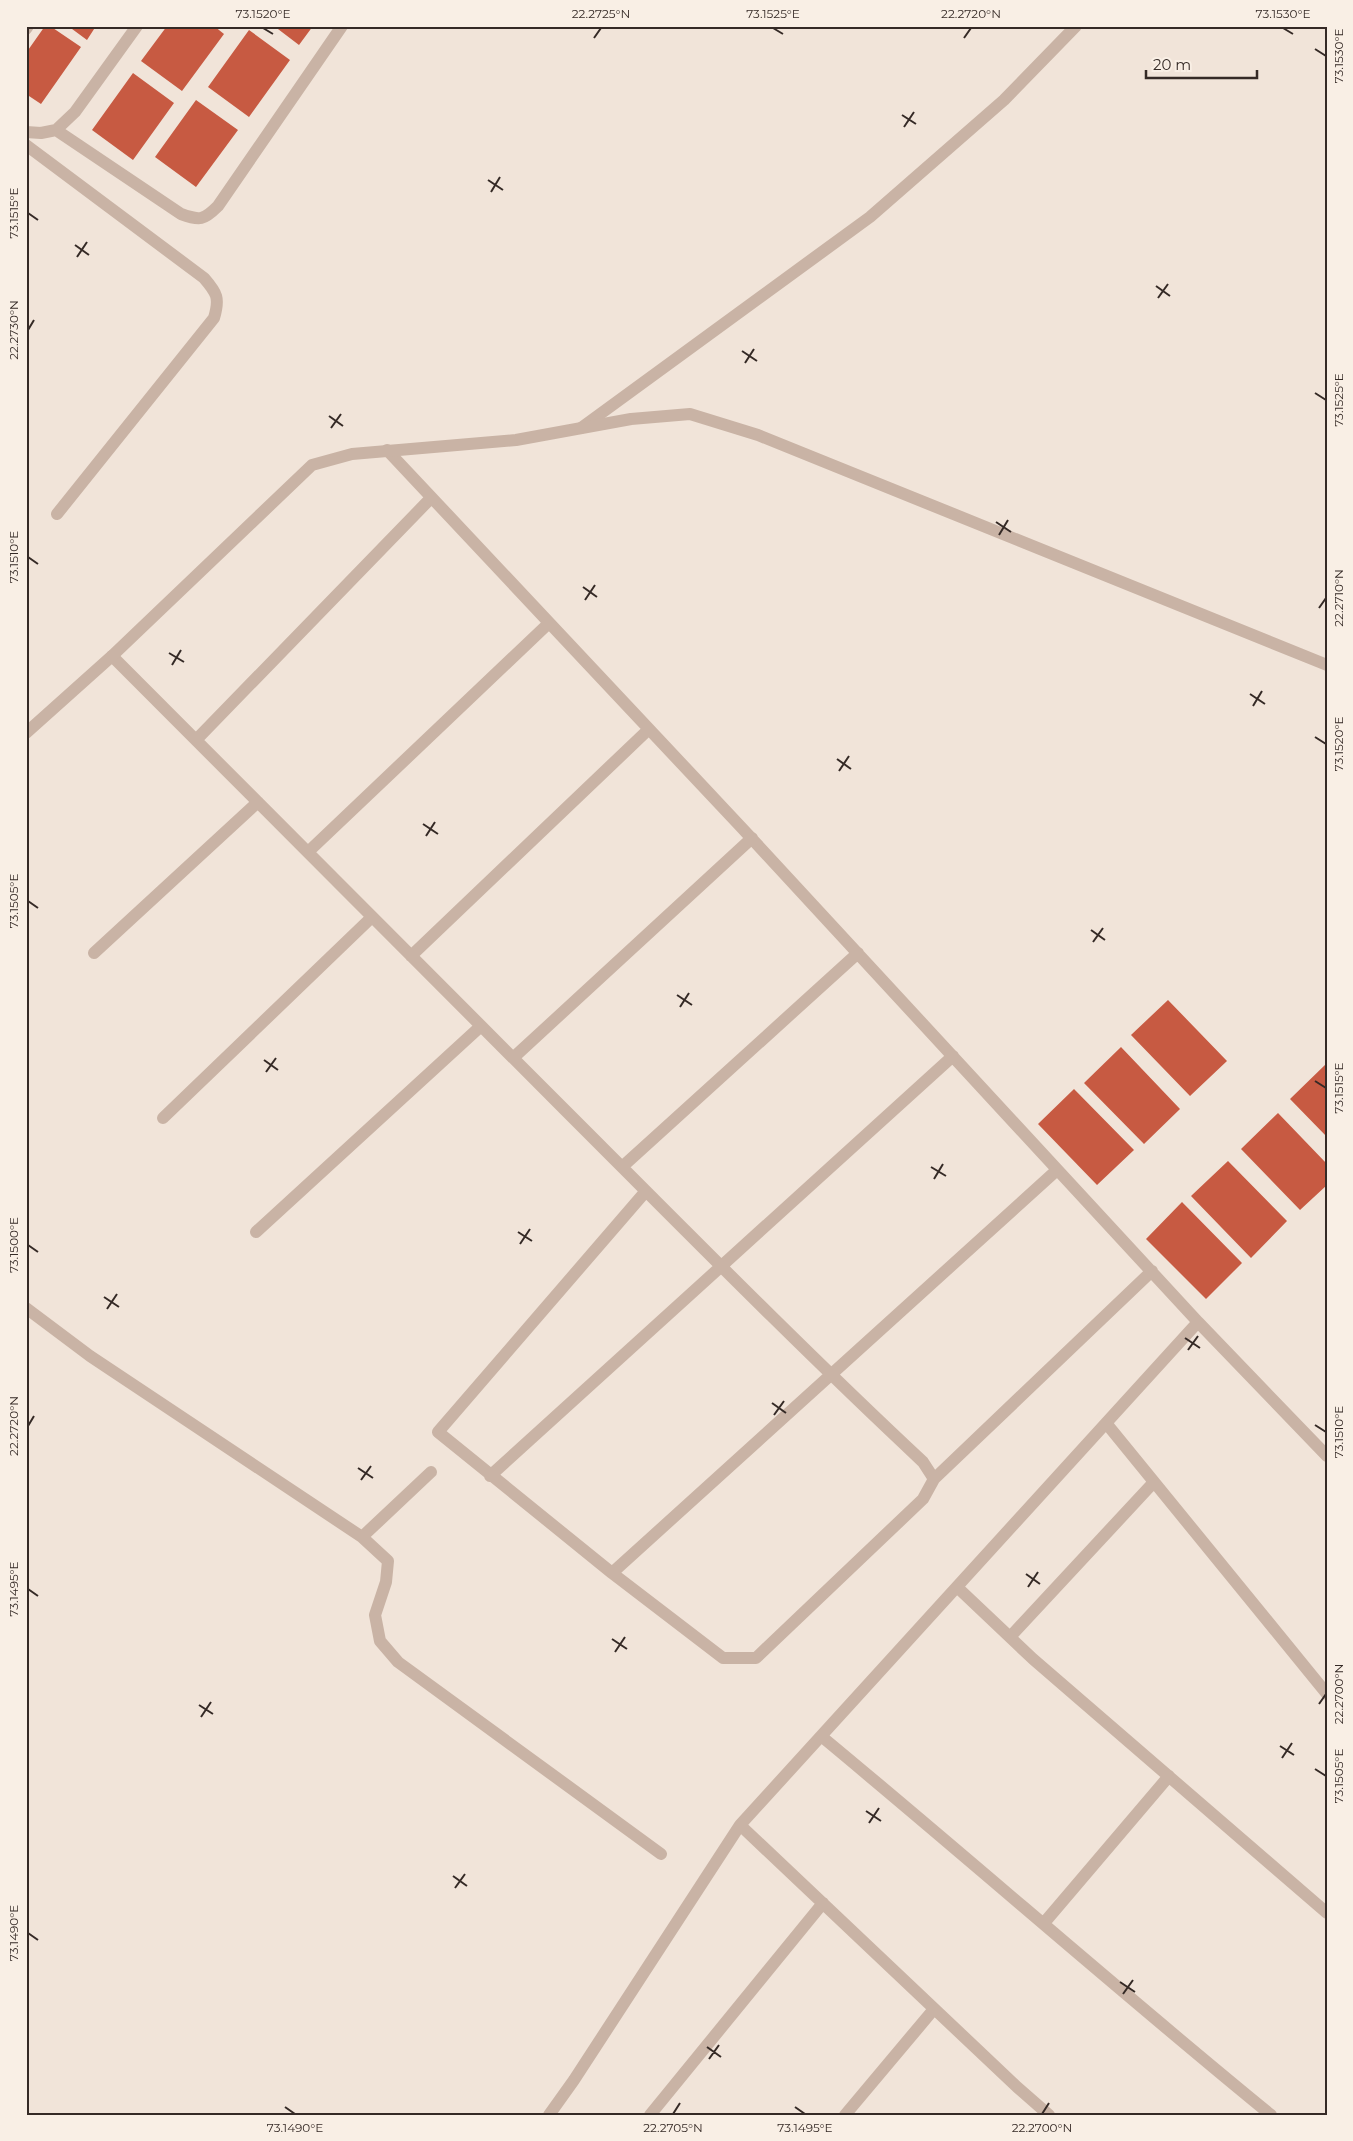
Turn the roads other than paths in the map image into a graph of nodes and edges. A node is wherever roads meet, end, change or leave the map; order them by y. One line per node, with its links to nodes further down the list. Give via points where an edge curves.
1 (137, 26): 4 (street, via 75,112)
2 (342, 26): 4 (street, via 208,216 197,220 181,214)
3 (1076, 26): 7 (street, via 1004,100 870,216)
4 (56, 130): 5 (street)
5 (26, 132)
6 (26, 145): 10 (street, via 204,278 215,290 218,304 214,318)
7 (581, 428): 8 (street, via 516,440); 13 (street, via 631,418 690,414 758,435)
8 (387, 450): 9 (street); 12 (street, via 352,454 312,465)
9 (430, 498): 11 (street); 16 (street)
10 (57, 514)
11 (549, 623): 14 (street); 19 (street)
12 (112, 656): 15 (street); 16 (street)
13 (1327, 665)
14 (649, 729): 18 (street); 23 (street)
15 (26, 733)
16 (196, 740): 17 (street)
17 (258, 802): 19 (street); 21 (street)
18 (752, 838): 22 (street); 26 (street)
19 (308, 852): 20 (street)
20 (372, 917): 23 (street); 27 (street)
21 (94, 953)
22 (858, 953): 25 (street); 28 (street)
23 (411, 956): 24 (street)
24 (481, 1026): 26 (street); 31 (street)
25 (953, 1056): 29 (street); 32 (street)
26 (513, 1058): 28 (street)
27 (163, 1118)
28 (622, 1167): 30 (street)
29 (1057, 1170): 33 (street); 36 (street)
30 (646, 1191): 32 (street); 40 (street, via 438,1432)
31 (256, 1232)
32 (722, 1267): 36 (street); 40 (street)
33 (1152, 1271): 35 (street); 41 (street)
34 (26, 1308): 43 (street, via 90,1356)
35 (1198, 1322): 37 (street); 38 (street)
36 (830, 1375): 41 (street, via 923,1462); 44 (street)
37 (1106, 1423): 42 (street); 45 (street)
38 (1327, 1456)
39 (431, 1472): 43 (street)
40 (490, 1476): 44 (street)
41 (934, 1480): 44 (street, via 923,1499 756,1658 723,1658)
42 (1154, 1482): 46 (street); 47 (street)
43 (362, 1536): 51 (street, via 388,1561 386,1582 375,1615 380,1641 398,1662)
44 (612, 1573)
45 (957, 1586): 46 (street); 48 (street)
46 (1010, 1637): 49 (street)
47 (1327, 1694)
48 (821, 1736): 50 (street); 54 (street)
49 (1169, 1776): 53 (street); 54 (street)
50 (740, 1825): 52 (street); 56 (street)
51 (661, 1854)
52 (823, 1903): 55 (street); 57 (street)
53 (1327, 1913)
54 (1044, 1923): 60 (street)
55 (934, 2009): 58 (street); 59 (street)
56 (549, 2115)
57 (650, 2115)
58 (846, 2115)
59 (1049, 2115)
60 (1271, 2115)

